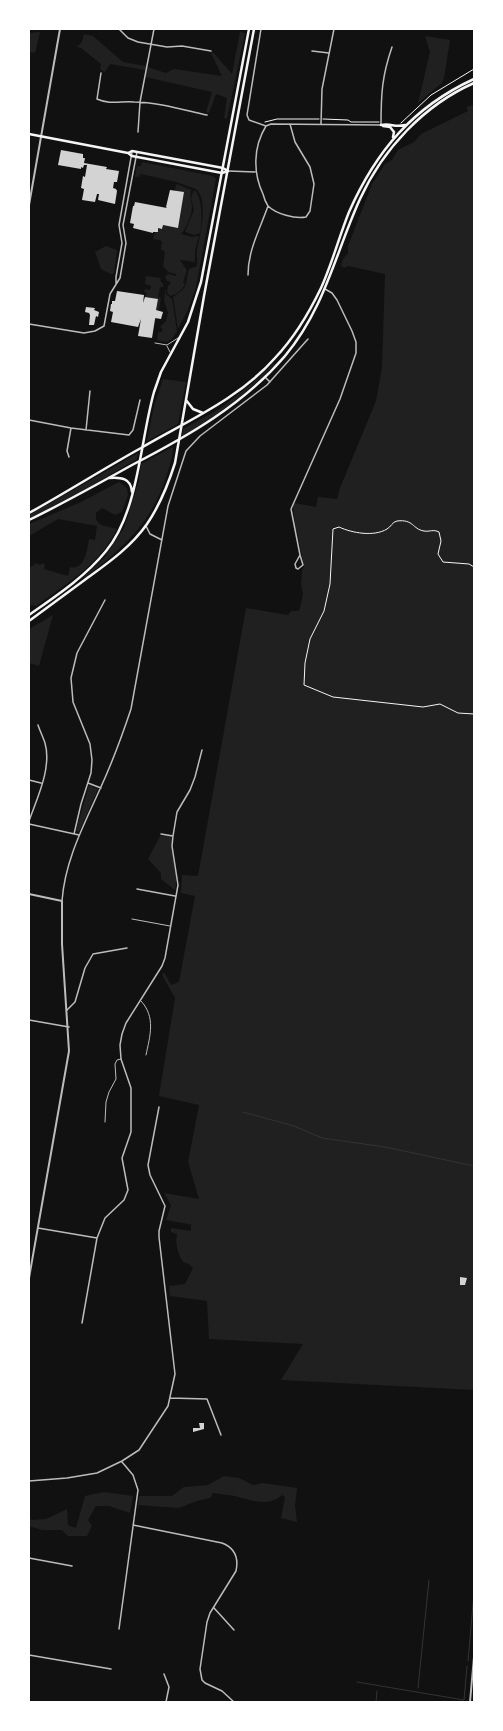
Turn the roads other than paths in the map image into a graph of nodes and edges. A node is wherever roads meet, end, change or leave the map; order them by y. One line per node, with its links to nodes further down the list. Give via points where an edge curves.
1 (60, 29): 25 (street)
2 (119, 29): 8 (street, via 128,38)
3 (154, 29): 8 (street)
4 (250, 29): 32 (main road)
5 (254, 29): 33 (main road)
6 (261, 29): 22 (street, via 247,115 249,120)
7 (334, 29): 12 (street)
8 (151, 45): 10 (street, via 182,46); 16 (street)
9 (392, 47): 18 (street, via 380,93)
10 (211, 51)
11 (312, 51): 12 (street)
12 (329, 53): 20 (street, via 322,89)
13 (101, 73): 16 (street, via 98,99 112,103)
14 (474, 79): 21 (main road, via 439,98)
15 (474, 83): 41 (main road, via 441,101 419,118 382,158 360,199)
16 (140, 102): 17 (street); 23 (street)
17 (207, 115)
18 (381, 123): 20 (street); 21 (main road, via 397,127); 26 (main road, via 392,128)
19 (290, 124): 20 (street); 22 (street); 37 (street, via 295,142 310,167 314,184 310,211 306,217 299,218)
20 (321, 124)
21 (407, 124): 26 (main road)
22 (266, 126): 34 (street, via 260,139)
23 (138, 132)
24 (29, 134): 25 (main road)
25 (42, 136): 29 (main road); 36 (street)
26 (392, 139): 40 (main road, via 362,183)
27 (132, 151): 28 (main road); 29 (main road); 30 (street)
28 (137, 152): 31 (street); 32 (main road)
29 (128, 153): 30 (main road)
30 (132, 156): 31 (main road); 39 (street, via 119,225 122,242)
31 (136, 157): 35 (main road); 39 (street, via 123,225 126,248 120,278)
32 (223, 168): 33 (main road); 35 (main road)
33 (228, 171): 34 (street); 35 (main road); 52 (main road)
34 (255, 172): 37 (street)
35 (222, 173): 43 (main road, via 201,282)
36 (29, 205)
37 (268, 206): 38 (street, via 251,250)
38 (248, 275)
39 (116, 284): 42 (street, via 110,294 104,326 89,333)
40 (321, 287): 41 (street); 53 (main road, via 301,325 275,359 263,371)
41 (326, 290): 48 (main road, via 298,338); 68 (street, via 332,293 343,312 356,342 356,353 340,399 291,509)
42 (29, 324)
43 (180, 337): 46 (lane); 47 (main road)
44 (308, 340): 49 (street)
45 (155, 343): 46 (lane)
46 (167, 346): 47 (lane)
47 (171, 354): 59 (main road, via 154,392)
48 (265, 376): 49 (street); 58 (main road, via 228,408)
49 (270, 382): 67 (street, via 190,445 168,506)
50 (90, 391): 57 (street)
51 (140, 400): 57 (street, via 130,434)
52 (186, 400): 53 (main road, via 193,409); 55 (main road)
53 (204, 413): 55 (main road)
54 (29, 420): 56 (street)
55 (181, 426): 58 (main road); 59 (main road)
56 (71, 428): 57 (street); 60 (street, via 67,451)
57 (86, 430)
58 (179, 440): 61 (main road); 66 (main road, via 169,481)
59 (141, 447): 61 (main road); 64 (main road)
60 (69, 457)
61 (139, 462): 62 (main road); 63 (main road)
62 (109, 478): 63 (main road, via 126,480 130,484); 65 (main road)
63 (132, 496): 70 (main road, via 124,522 108,550 84,575)
64 (29, 513)
65 (29, 520)
66 (146, 525): 67 (street, via 148,532); 71 (main road, via 118,555)
67 (162, 540): 77 (street, via 131,709 121,741)
68 (300, 555): 68 (street, via 302,566 298,569 295,562)
69 (105, 600): 76 (street, via 77,653 71,678 73,702 90,744 92,760)
70 (29, 615)
71 (29, 621)
72 (38, 725): 75 (street, via 47,758)
73 (202, 750): 83 (street, via 190,790 177,812)
74 (29, 780): 75 (street)
75 (41, 782): 78 (street)
76 (88, 783): 77 (street); 80 (street)
77 (101, 788): 82 (street)
78 (29, 821)
79 (29, 824): 80 (street)
80 (74, 834): 82 (street)
81 (161, 834): 83 (street)
82 (79, 835): 87 (street, via 67,866)
83 (173, 836): 86 (street, via 172,846 178,880)
84 (137, 889): 86 (street)
85 (29, 894): 87 (street)
86 (175, 896): 89 (street)
87 (62, 901): 92 (street)
88 (132, 919): 89 (lane)
89 (171, 926): 91 (street, via 162,966)
90 (127, 948): 92 (street, via 93,954 84,968 75,1002)
91 (140, 1000): 95 (lane, via 152,1025); 96 (street, via 122,1034)
92 (67, 1010): 94 (street)
93 (29, 1020): 94 (street)
94 (69, 1027): 99 (street, via 65,1081)
95 (146, 1055)
96 (122, 1059): 98 (lane, via 117,1060 115,1064 116,1079 109,1092); 100 (street, via 131,1088 131,1132 122,1158 128,1190 124,1200 105,1218)
97 (159, 1107): 103 (street, via 148,1165 165,1206 159,1237 175,1374)
98 (105, 1122)
99 (38, 1228): 100 (street); 101 (street)
100 (98, 1238): 102 (street)
101 (29, 1277)
102 (82, 1323)
103 (170, 1398): 104 (street, via 206,1399); 105 (street, via 168,1406 139,1450)
104 (221, 1436)
105 (122, 1461): 106 (street, via 98,1473); 107 (street, via 138,1485)
106 (29, 1481)
107 (133, 1525): 110 (street, via 222,1543 232,1549 237,1558 236,1571); 111 (street)
108 (29, 1558): 109 (street)
109 (72, 1566)
110 (214, 1607): 112 (street); 118 (street, via 207,1622 200,1674 205,1684 222,1690)
111 (119, 1629)
112 (234, 1630)
113 (29, 1655): 115 (street)
114 (474, 1658): 119 (street)
115 (111, 1669)
116 (164, 1674): 117 (street, via 169,1687)
117 (166, 1702)
118 (234, 1702)
119 (470, 1702)

